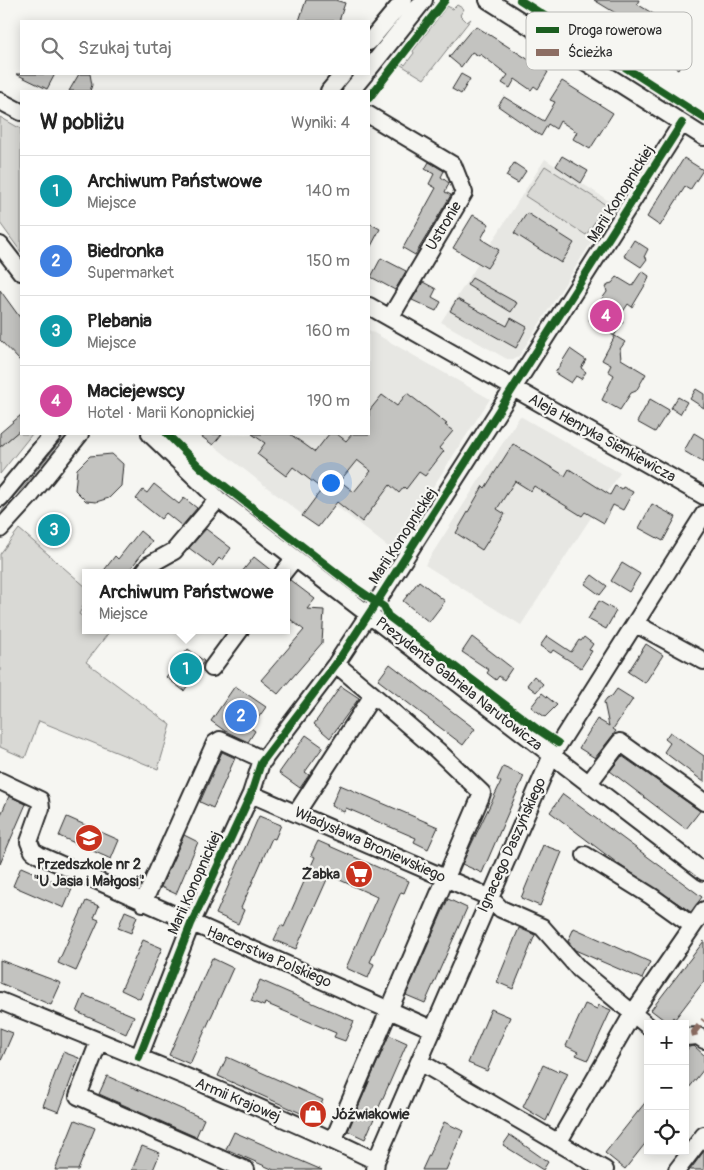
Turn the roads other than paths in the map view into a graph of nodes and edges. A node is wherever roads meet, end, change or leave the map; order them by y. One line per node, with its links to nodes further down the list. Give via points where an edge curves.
1 (404, 0): 5 (street)
2 (424, 0): 6 (street)
3 (488, 0): 4 (street)
4 (526, 24)
5 (370, 41)
6 (370, 68)
7 (598, 70): 15 (street)
8 (342, 75): 10 (street)
9 (364, 75): 11 (street)
10 (329, 90)
11 (352, 90)
12 (0, 100): 13 (street)
13 (20, 111)
14 (370, 117): 20 (street, Ustronie, via 453,165 464,193)
15 (682, 123): 16 (street); 21 (street, Marii Konopnickiej)
16 (704, 137)
17 (0, 245): 18 (street)
18 (20, 271)
19 (370, 307): 20 (street, Aleja Henryka Sienkiewicza)
20 (390, 318): 21 (street, Aleja Henryka Sienkiewicza)
21 (514, 388): 25 (street, Aleja Henryka Sienkiewicza); 33 (street, Marii Konopnickiej)
22 (52, 435): 26 (street)
23 (79, 435): 29 (street)
24 (151, 435): 27 (street, Prezydenta Gabriela Narutowicza)
25 (704, 496)
26 (0, 498)
27 (218, 500): 30 (street, Prezydenta Gabriela Narutowicza); 31 (street, via 174,551)
28 (704, 514): 34 (street, Ignacego Daszyńskiego)
29 (0, 529)
30 (294, 559): 32 (street); 33 (street, Prezydenta Gabriela Narutowicza)
31 (146, 569)
32 (286, 569)
33 (368, 614): 37 (street, Marii Konopnickiej); 40 (street, Prezydenta Gabriela Narutowicza)
34 (636, 624): 36 (street); 40 (street, Ignacego Daszyńskiego)
35 (237, 634): 38 (street)
36 (704, 661)
37 (336, 664): 39 (street); 41 (street, Marii Konopnickiej)
38 (212, 668)
39 (373, 695): 46 (street); 49 (street, via 482,793)
40 (552, 755): 43 (street, Prezydenta Gabriela Narutowicza); 50 (street, Ignacego Daszyńskiego)
41 (264, 760): 44 (street, Marii Konopnickiej); 51 (street, via 220,740 215,743)
42 (0, 780): 51 (street, Harcerstwa Polskiego, via 40,800 41,808 29,842 36,854)
43 (589, 783): 45 (street, via 620,742); 48 (street, Prezydenta Gabriela Narutowicza)
44 (251, 794): 46 (street, Władysława Broniewskiego); 53 (street, Marii Konopnickiej)
45 (704, 802)
46 (297, 812): 49 (street, Władysława Broniewskiego)
47 (585, 855): 54 (street)
48 (704, 872)
49 (446, 879): 50 (street, Władysława Broniewskiego); 56 (street)
50 (489, 897): 57 (street, Władysława Broniewskiego, via 501,909 542,927 579,969); 59 (street, Ignacego Daszyńskiego)
51 (143, 903): 53 (street, Harcerstwa Polskiego)
52 (704, 910): 54 (street)
53 (191, 924): 56 (street, Harcerstwa Polskiego); 63 (street, Marii Konopnickiej)
54 (693, 926): 57 (street)
55 (0, 1001): 62 (street, Armii Krajowej)
56 (391, 1010): 59 (street, Harcerstwa Polskiego); 66 (street)
57 (633, 1013): 58 (street, Władysława Broniewskiego); 67 (street)
58 (644, 1023)
59 (432, 1029): 64 (street, Ignacego Daszyńskiego)
60 (689, 1037): 61 (street, via 698,1036)
61 (704, 1040)
62 (99, 1041): 63 (street, Armii Krajowej); 69 (street, via 78,1096)
63 (139, 1057): 66 (street, Armii Krajowej)
64 (420, 1062): 67 (street); 68 (street, Ignacego Daszyńskiego)
65 (704, 1135): 71 (street)
66 (333, 1141): 68 (street, Armii Krajowej)
67 (558, 1143): 70 (street)
68 (375, 1166)
69 (246, 1170)
70 (605, 1170)
71 (677, 1170)

